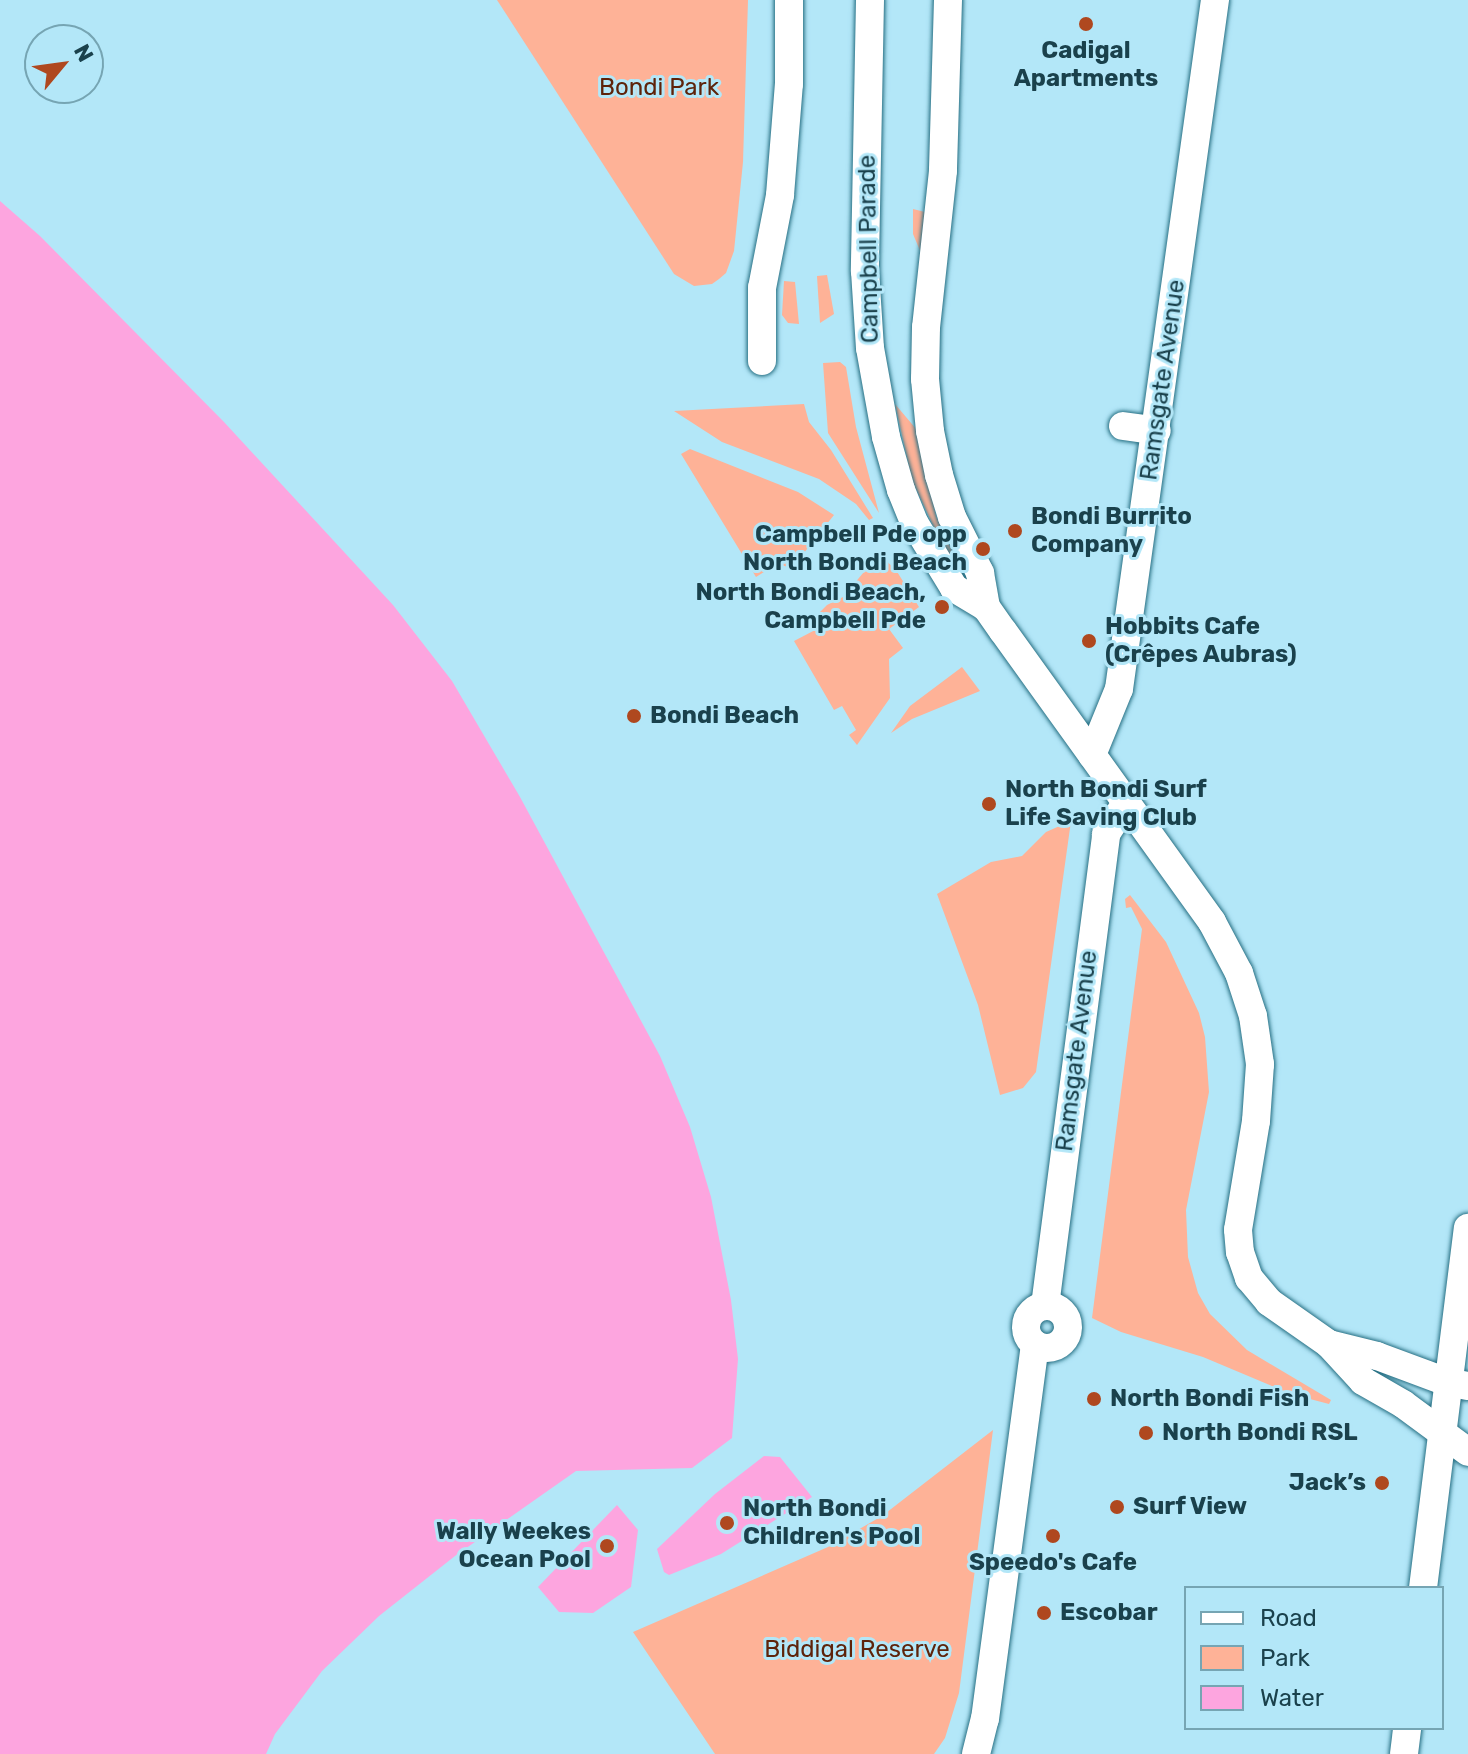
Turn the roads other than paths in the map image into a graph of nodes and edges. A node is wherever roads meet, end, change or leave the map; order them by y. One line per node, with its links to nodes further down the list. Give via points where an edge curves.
1 (789, 0): 5 (street, via 789,84 780,195 762,288)
2 (870, 0): 8 (street, Campbell Parade, via 865,271 870,348 886,437 901,490 934,559 954,588)
3 (948, 0): 8 (street, Campbell Parade, via 943,171 925,379 939,475 952,517 980,573)
4 (1215, 0): 7 (street, Ramsgate Avenue)
5 (762, 361)
6 (1123, 426): 7 (street)
7 (1157, 431): 9 (street, Ramsgate Avenue, via 1119,689)
8 (986, 607): 9 (street, Campbell Parade)
9 (1092, 755): 10 (street, Campbell Parade)
10 (1126, 803): 12 (street, Campbell Parade, via 1220,935 1253,1016 1259,1096 1238,1230 1244,1267 1269,1302); 19 (street, Ramsgate Avenue, via 1106,834 1045,1306 1062,1311 1067,1334 1053,1347 1035,1344)
11 (1468, 1228): 13 (street)
12 (1329, 1344): 13 (street, Campbell Parade); 15 (street, Campbell Parade, via 1363,1381)
13 (1457, 1384): 14 (street); 15 (street)
14 (1468, 1405)
15 (1455, 1431): 16 (street, Campbell Parade); 17 (street)
16 (1468, 1452)
17 (1423, 1586)
18 (1407, 1730): 20 (street)
19 (976, 1754)
20 (1404, 1754)

